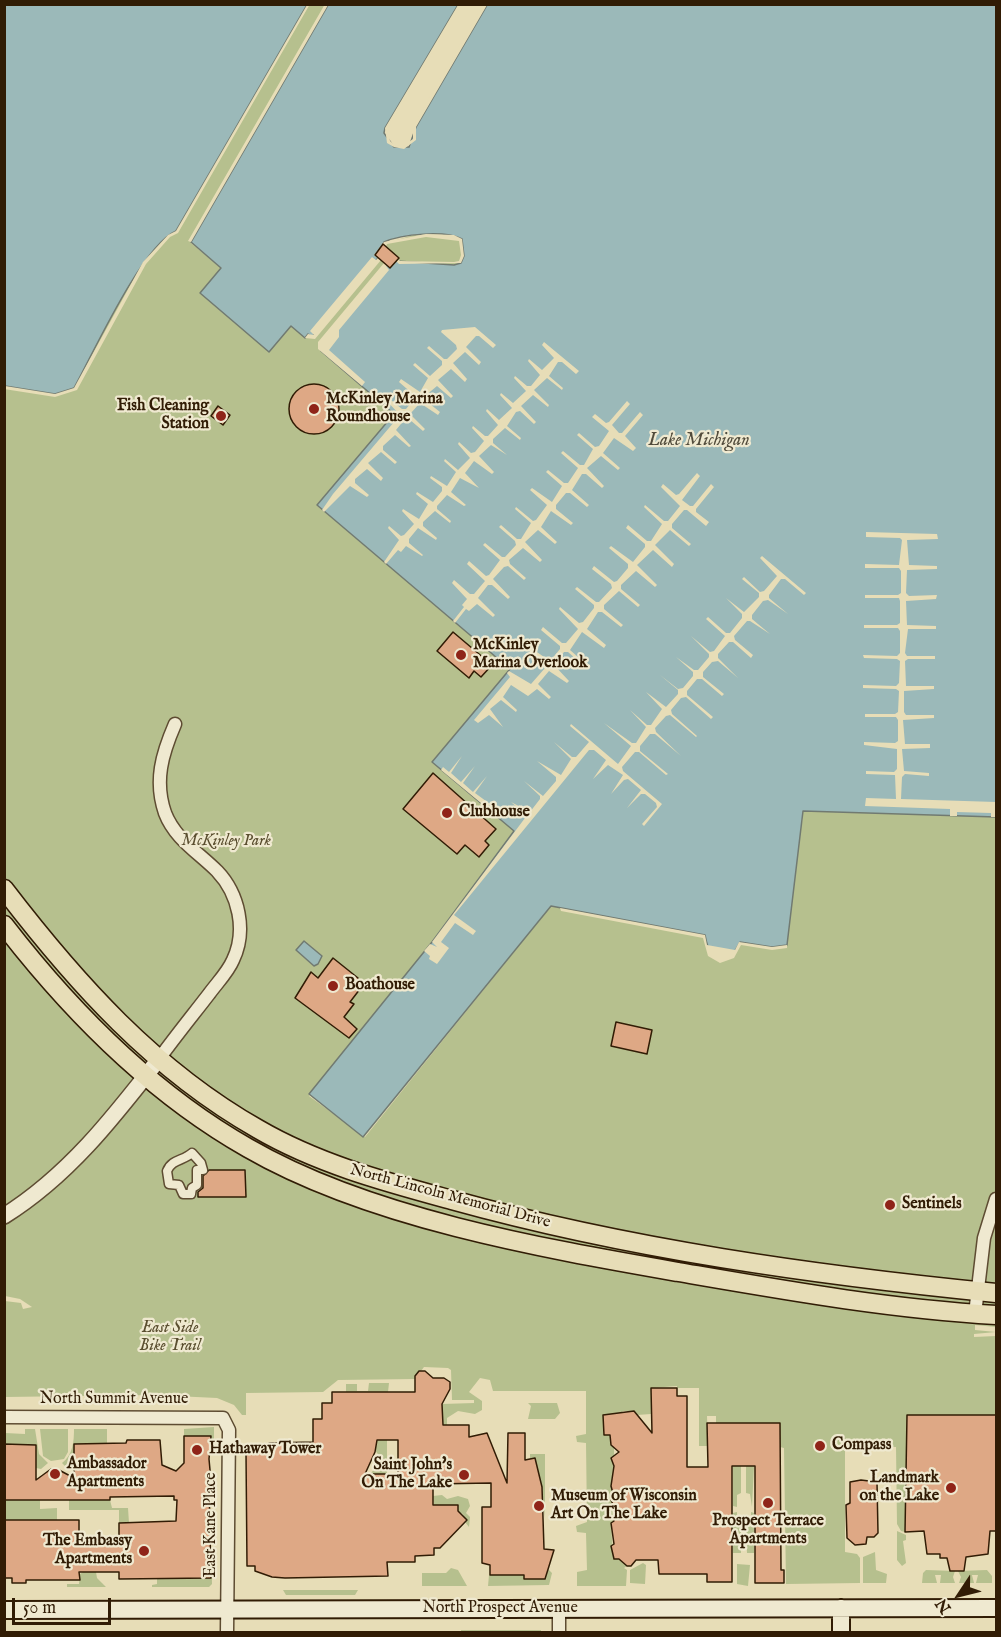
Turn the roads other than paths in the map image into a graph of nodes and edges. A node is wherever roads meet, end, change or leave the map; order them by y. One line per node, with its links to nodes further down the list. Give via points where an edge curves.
1 (175, 724): 4 (street, via 160,765 165,812 179,837 226,883 237,907 239,932 233,962)
2 (4, 889): 4 (main road, North Lincoln Memorial Drive, via 101,1005)
3 (4, 925): 5 (main road, North Lincoln Memorial Drive, via 65,999)
4 (159, 1059): 5 (street); 9 (main road, North Lincoln Memorial Drive, via 258,1129 369,1177 506,1215 649,1244 826,1274)
5 (145, 1076): 8 (street, via 54,1181); 11 (main road, North Lincoln Memorial Drive, via 248,1148 357,1197 422,1216 638,1265 805,1294)
6 (169, 1184): 6 (street, via 167,1171 174,1162 192,1153 203,1170 197,1170 197,1185 191,1194 183,1194 180,1186)
7 (996, 1199): 9 (street, via 984,1238)
8 (4, 1216)
9 (977, 1291): 10 (main road, North Lincoln Memorial Drive); 11 (street)
10 (996, 1293)
11 (975, 1314): 12 (main road, North Lincoln Memorial Drive)
12 (996, 1315)
13 (4, 1417): 14 (street, North Summit Avenue)
14 (223, 1418): 19 (street, East Kane Place, via 229,1430)
15 (841, 1608): 16 (main road, North Prospect Avenue); 17 (main road, North Prospect Avenue); 22 (main road)
16 (996, 1608)
17 (559, 1609): 19 (main road, North Prospect Avenue); 21 (street)
18 (4, 1610): 19 (main road, North Prospect Avenue)
19 (227, 1611): 20 (street, East Kane Place)
20 (227, 1632)
21 (559, 1632)
22 (841, 1632)

